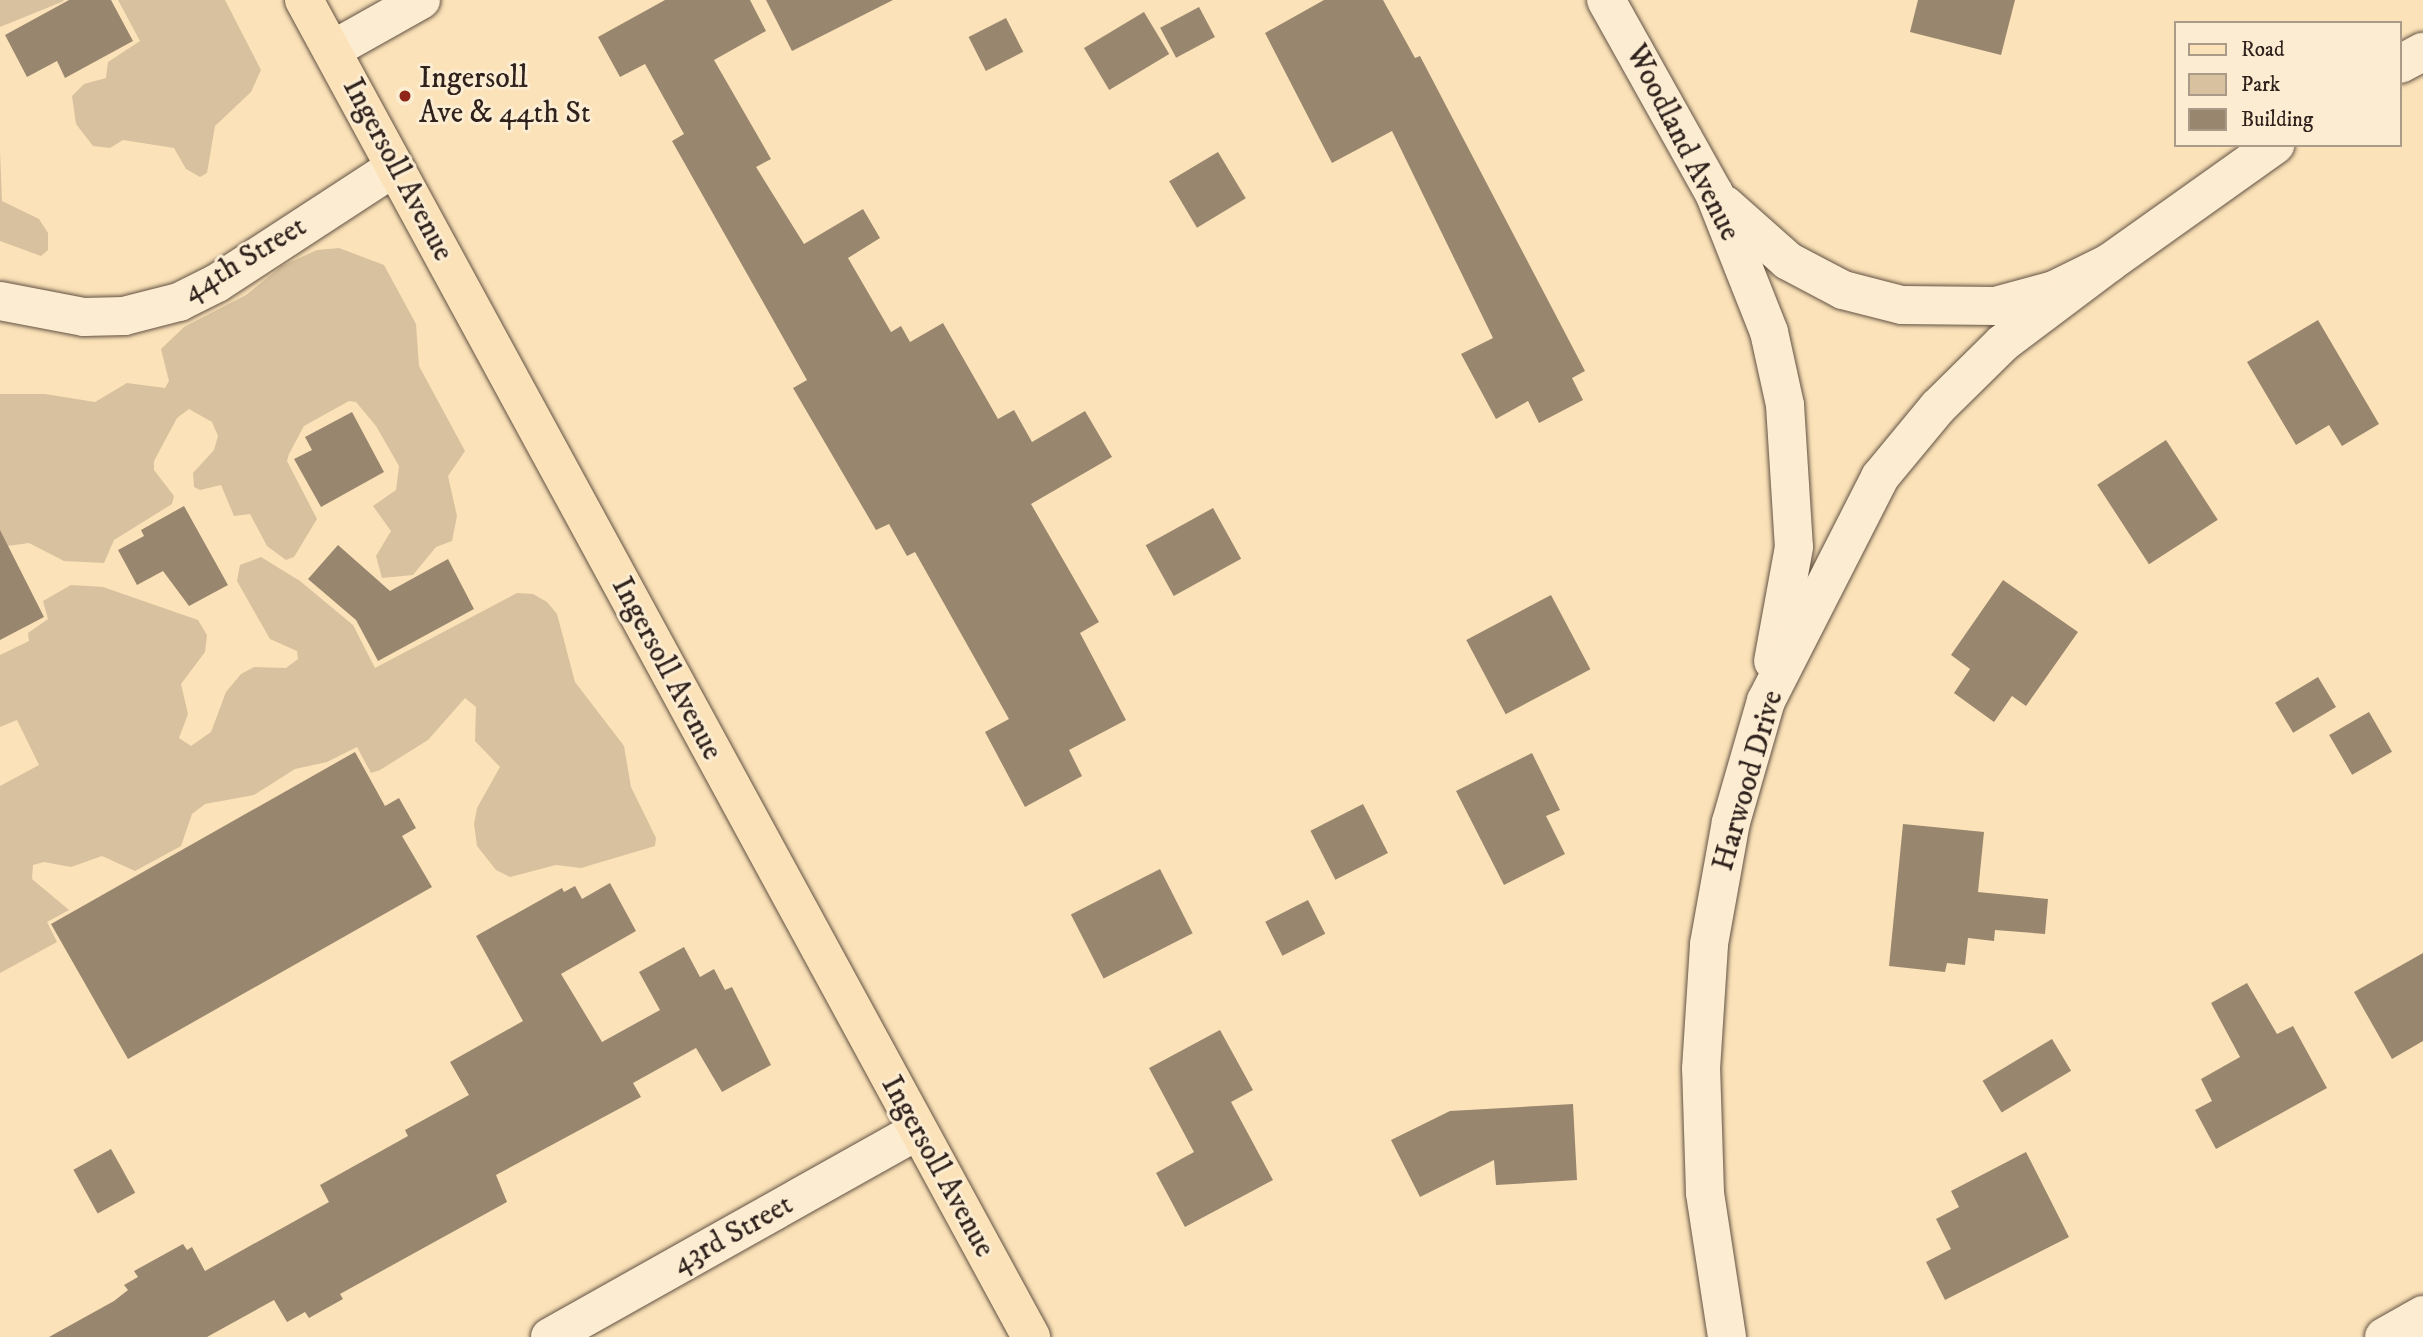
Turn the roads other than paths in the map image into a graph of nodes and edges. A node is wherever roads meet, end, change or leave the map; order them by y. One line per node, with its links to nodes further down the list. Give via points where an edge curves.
1 (303, 0): 4 (main road, Ingersoll Avenue)
2 (421, 0): 4 (street)
3 (1606, 0): 9 (street, Woodland Avenue)
4 (332, 50): 8 (main road, Ingersoll Avenue)
5 (2423, 52): 6 (street)
6 (2402, 63)
7 (2272, 147): 10 (street, Harwood Drive)
8 (395, 167): 11 (street, 44th Street, via 217,283 179,302 124,316 84,317); 13 (main road, Ingersoll Avenue)
9 (1714, 193): 10 (street, Harwood Drive, via 1740,223 1788,261 1843,290 1902,305 1994,306 2054,290); 12 (street, Woodland Avenue, via 1769,332 1785,405 1794,547)
10 (2109, 263): 12 (street, Harwood Drive, via 2003,343 1938,407 1880,477)
11 (0, 301)
12 (1766, 701): 17 (street, Harwood Drive, via 1731,822 1709,944 1700,1069 1705,1193)
13 (916, 1132): 15 (street, 43rd Street); 16 (main road, Ingersoll Avenue)
14 (2423, 1315): 18 (street)
15 (550, 1337)
16 (1031, 1337)
17 (1727, 1337)
18 (2384, 1337)

